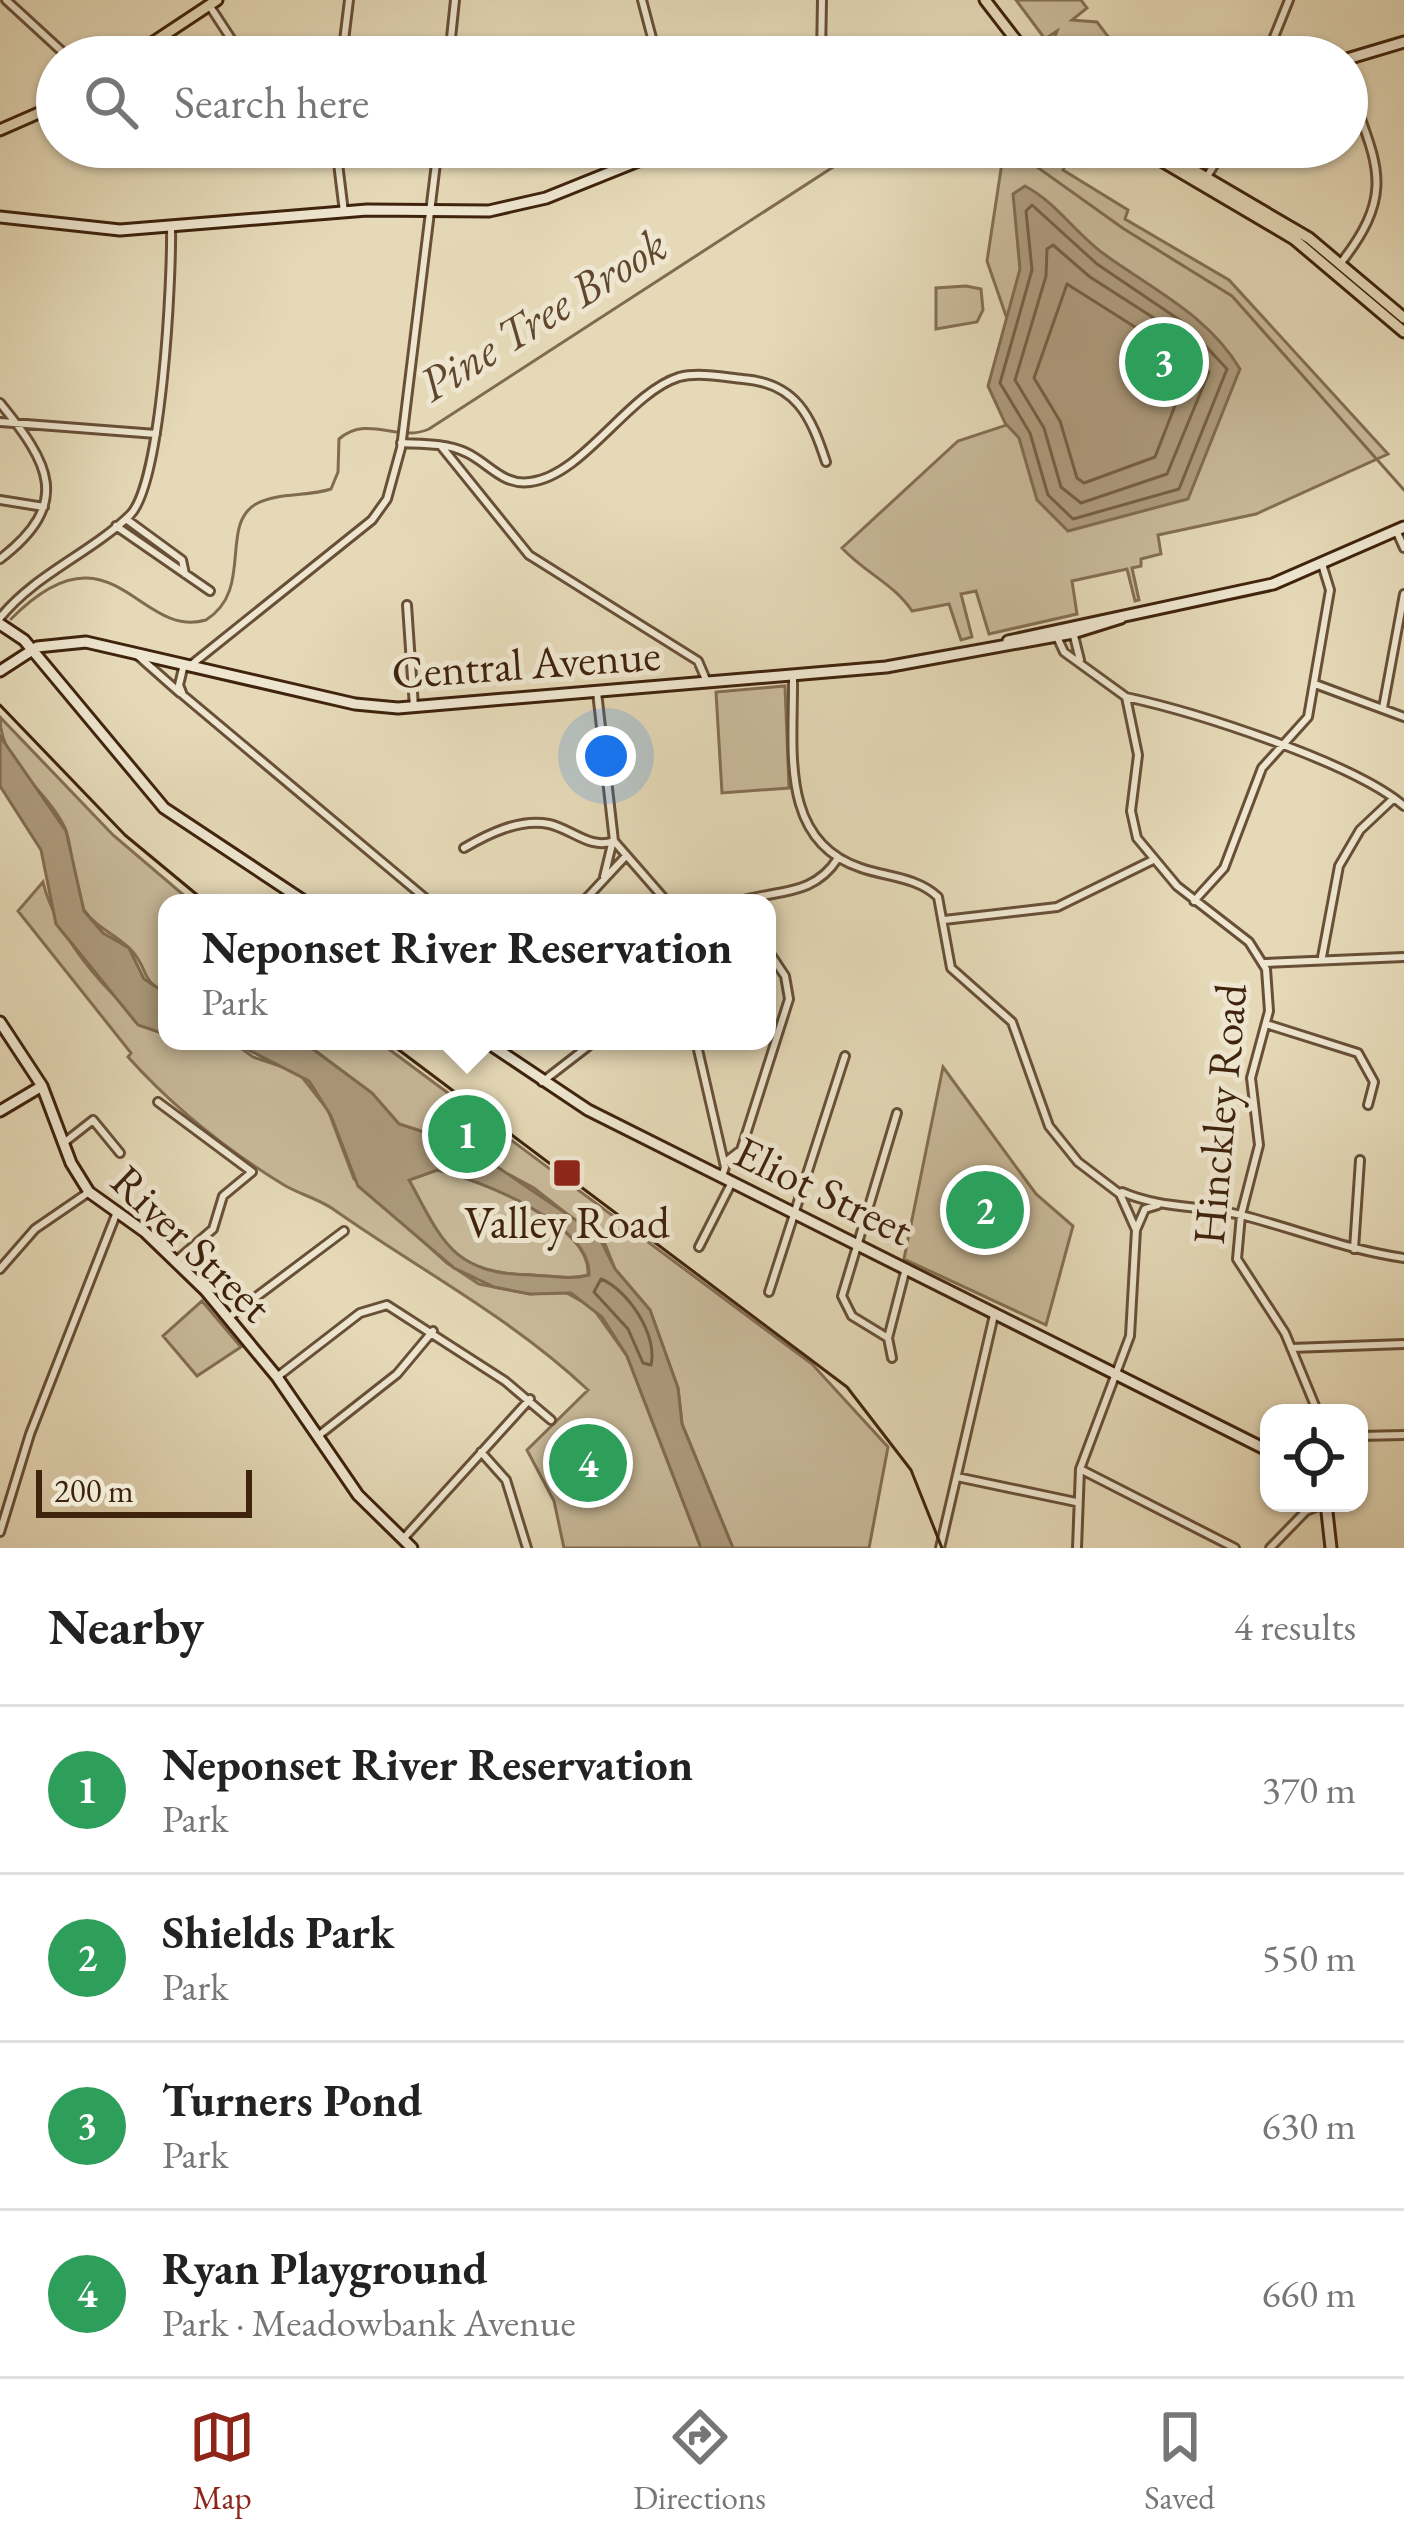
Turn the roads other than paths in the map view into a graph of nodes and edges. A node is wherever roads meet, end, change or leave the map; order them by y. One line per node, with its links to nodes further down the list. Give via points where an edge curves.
1 (6, 0): 9 (street)
2 (349, 0): 12 (street)
3 (455, 0): 13 (street)
4 (642, 0): 14 (street)
5 (821, 0): 15 (street)
6 (985, 0): 16 (main road)
7 (1289, 0): 17 (street)
8 (213, 2): 10 (main road); 11 (street)
9 (45, 36)
10 (162, 36)
11 (232, 36)
12 (345, 36)
13 (451, 36)
14 (651, 36)
15 (821, 36)
16 (1011, 36)
17 (1274, 36)
18 (1404, 41): 19 (street)
19 (1368, 52)
20 (36, 114): 21 (main road)
21 (0, 130)
22 (1368, 152): 34 (street, via 1379,189 1375,211)
23 (339, 168): 31 (street)
24 (435, 168): 30 (street)
25 (620, 168): 30 (street, via 528,204)
26 (1179, 168): 29 (main road)
27 (1186, 168): 29 (main road)
28 (1213, 168): 29 (street)
29 (1205, 181): 34 (main road)
30 (430, 211): 31 (street); 41 (street)
31 (344, 212): 33 (street)
32 (0, 219): 33 (street, via 91,230)
33 (171, 226): 40 (street)
34 (1338, 266): 35 (main road); 36 (main road)
35 (1404, 318)
36 (1404, 332)
37 (0, 403): 39 (street)
38 (0, 422): 39 (street)
39 (21, 424): 40 (street); 45 (street, via 46,474)
40 (156, 434): 46 (street, via 147,487)
41 (402, 441): 42 (street); 59 (street, via 376,515)
42 (441, 446): 43 (street, via 507,479 535,482 660,387 697,375 786,391 807,411); 67 (street, via 529,555 698,661)
43 (826, 462)
44 (0, 500): 45 (street)
45 (44, 507): 50 (street, via 34,529)
46 (125, 519): 47 (street); 52 (street, via 182,560)
47 (116, 526): 52 (street); 56 (street)
48 (1400, 528): 49 (street); 51 (street, Central Avenue)
49 (1404, 548)
50 (0, 560)
51 (1322, 564): 57 (street, Central Avenue, via 1273,584); 68 (street, via 1330,590)
52 (184, 574): 53 (street)
53 (210, 591)
54 (1404, 594): 73 (street)
55 (407, 605): 72 (street)
56 (0, 621): 60 (street)
57 (1073, 629): 58 (street, Central Avenue); 62 (street)
58 (1056, 632): 62 (street, via 1063,650); 66 (street, Central Avenue, via 886,668)
59 (210, 646): 63 (street); 64 (street)
60 (31, 649): 61 (street, Central Avenue, via 81,641); 65 (street, Central Avenue); 84 (street, via 164,808)
61 (133, 652): 63 (street, Central Avenue); 70 (street)
62 (1082, 663): 71 (street)
63 (187, 664): 64 (street, Central Avenue); 70 (street, via 178,685)
64 (203, 668): 72 (street, Central Avenue, via 364,706)
65 (0, 671)
66 (793, 676): 67 (street, Central Avenue); 81 (street, via 801,814 812,838)
67 (707, 682): 69 (street, Central Avenue)
68 (1315, 684): 73 (street); 75 (street, via 1306,722)
69 (597, 692): 72 (street, Central Avenue); 78 (street)
70 (183, 695): 85 (street)
71 (1126, 697): 75 (street, via 1175,706); 82 (street, Hinckley Road, via 1138,754 1131,821)
72 (414, 707)
73 (1383, 708): 74 (street)
74 (1404, 717)
75 (1283, 748): 76 (street); 89 (street, via 1259,774 1224,868)
76 (1394, 797): 77 (street); 91 (street, via 1360,830 1339,866)
77 (1404, 806)
78 (614, 841): 79 (street, via 598,844 543,823 506,828); 80 (street); 83 (street)
79 (464, 848)
80 (624, 858): 83 (street); 87 (street)
81 (838, 858): 88 (street, via 805,888); 90 (street, via 927,888)
82 (1153, 860): 89 (street, Hinckley Road); 90 (street, via 1049,910)
83 (604, 877): 86 (street)
84 (293, 894)
85 (419, 894)
86 (590, 894)
87 (659, 894)
88 (776, 894)
89 (1194, 901): 94 (street, Hinckley Road)
90 (944, 920): 114 (street, via 951,968 1012,1022 1048,1126)
91 (1322, 957): 92 (street); 94 (street)
92 (1404, 957)
93 (776, 962): 97 (street, via 789,999)
94 (1264, 963): 96 (street, Hinckley Road)
95 (0, 1022): 104 (street, River Street)
96 (1267, 1024): 106 (street, via 1358,1053 1374,1082); 119 (street, Hinckley Road, via 1252,1073 1259,1144)
97 (776, 1040)
98 (498, 1050): 103 (street, Eliot Street)
99 (583, 1050): 103 (street)
100 (698, 1050): 112 (street)
101 (773, 1050): 112 (street, via 741,1150)
102 (845, 1056): 118 (street)
103 (542, 1082): 113 (street, Eliot Street)
104 (42, 1086): 107 (street); 109 (street, River Street)
105 (158, 1102): 126 (street, via 252,1172 224,1196 213,1229)
106 (1368, 1105)
107 (0, 1111)
108 (898, 1113): 122 (street)
109 (64, 1142): 110 (street, via 93,1120); 115 (street, River Street)
110 (120, 1154)
111 (1360, 1160): 124 (street)
112 (724, 1163): 113 (street)
113 (727, 1179): 118 (street, Eliot Street); 123 (street)
114 (1112, 1188): 116 (street); 120 (street)
115 (89, 1192): 117 (street, River Street); 128 (street, via 35,1229)
116 (1158, 1204): 119 (street); 120 (street, via 1145,1209)
117 (117, 1212): 126 (street, River Street); 152 (street)
118 (794, 1213): 122 (street, Eliot Street); 129 (street)
119 (1241, 1215): 124 (street); 135 (street, Hinckley Road, via 1240,1270)
120 (1136, 1230): 137 (street, via 1132,1329)
121 (344, 1231): 131 (street)
122 (859, 1245): 127 (street, Eliot Street); 133 (street, via 842,1301 858,1322)
123 (699, 1247)
124 (1354, 1249): 125 (street)
125 (1404, 1258)
126 (176, 1261): 131 (street, River Street)
127 (906, 1268): 130 (street, Eliot Street); 133 (street)
128 (0, 1269)
129 (769, 1292)
130 (996, 1312): 137 (street, Eliot Street); 148 (street)
131 (227, 1318): 138 (street, River Street)
132 (433, 1331): 138 (street, via 402,1310 378,1306); 139 (street); 143 (street, via 386,1384)
133 (888, 1338): 136 (street)
134 (1404, 1344): 135 (street)
135 (1291, 1348): 140 (street, Hinckley Road)
136 (892, 1358)
137 (1117, 1372): 145 (street, Eliot Street); 147 (street)
138 (277, 1377): 143 (street, River Street)
139 (530, 1399): 141 (street); 146 (street)
140 (1314, 1404)
141 (551, 1420)
142 (1404, 1435): 144 (street)
143 (318, 1436): 153 (street, River Street)
144 (1368, 1436)
145 (1260, 1446)
146 (481, 1452): 153 (street); 154 (street, via 506,1480)
147 (1080, 1469): 149 (street); 157 (street)
148 (957, 1478): 149 (street); 155 (street)
149 (1076, 1502): 156 (street)
150 (1305, 1512): 158 (street)
151 (1327, 1512): 159 (street)
152 (0, 1532)
153 (406, 1545)
154 (527, 1548)
155 (940, 1548)
156 (1077, 1548)
157 (1235, 1548)
158 (1270, 1548)
159 (1331, 1548)

